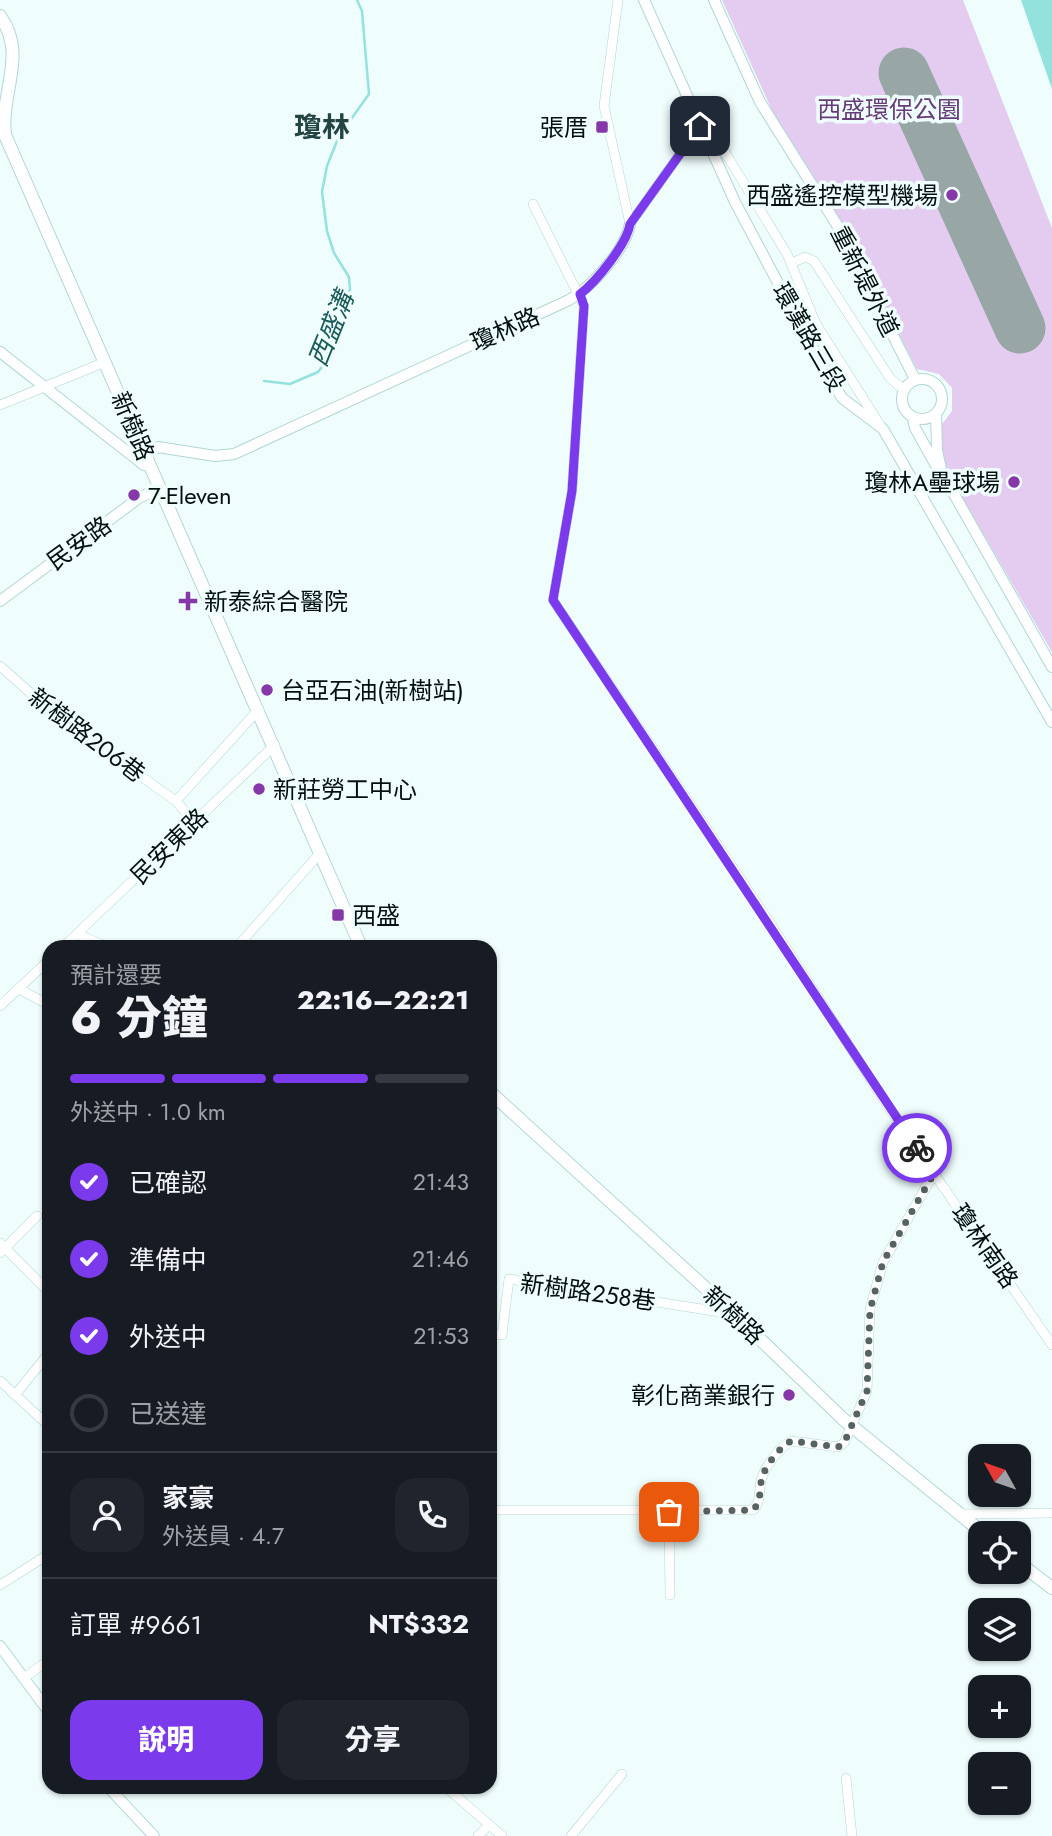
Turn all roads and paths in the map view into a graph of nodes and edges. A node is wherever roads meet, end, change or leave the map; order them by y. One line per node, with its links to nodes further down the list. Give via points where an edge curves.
1 (618, 0): 7 (street, via 604,106)
2 (644, 0): 5 (street, 環漢路三段)
3 (714, 0): 12 (street, 重新堤外道, via 760,102 837,225)
4 (0, 16): 11 (main road, 新樹路, via 14,43 5,135)
5 (700, 126): 7 (street); 8 (street, via 714,130); 18 (street, 環漢路三段, via 735,202 842,398)
6 (533, 204): 9 (street)
7 (630, 224): 9 (street, 瓊林路, via 625,238)
8 (792, 263): 14 (street, via 805,257 814,261 890,378); 18 (street, via 816,324)
9 (580, 294): 19 (street, 瓊林路, via 234,454 215,456 159,447); 41 (street, 瓊林南路, via 584,306 572,491 553,600)
10 (0, 352): 13 (street)
11 (105, 362): 13 (street); 19 (main road, 新樹路)
12 (915, 379): 14 (street); 16 (street, via 938,385 943,400)
13 (45, 387): 15 (street); 19 (street)
14 (904, 390): 17 (street, via 903,406)
15 (0, 405)
16 (936, 414): 17 (street); 20 (street)
17 (913, 418): 20 (street)
18 (883, 429): 26 (street, 環漢路三段)
19 (142, 457): 21 (main road, 新樹路)
20 (942, 473): 24 (street)
21 (158, 482): 22 (street, 民安路); 25 (main road, 新樹路)
22 (0, 601)
23 (0, 666): 28 (street, 新樹路206巷, via 60,719)
24 (1052, 667)
25 (259, 709): 27 (main road, 新樹路); 28 (street)
26 (1052, 722)
27 (275, 745): 29 (street, 民安東路); 30 (main road, 新樹路)
28 (176, 801): 29 (street, 新樹路206巷)
29 (194, 822): 31 (street, 民安東路)
30 (321, 852): 34 (street); 35 (main road, 新樹路)
31 (76, 934): 32 (street, 民安東路); 33 (street)
32 (70, 940)
33 (91, 940)
34 (243, 940)
35 (358, 940)
36 (42, 967): 37 (street)
37 (19, 989): 38 (street); 39 (street)
38 (42, 1001)
39 (0, 1006)
40 (497, 1098): 45 (main road, 新樹路)
41 (934, 1173): 46 (street, 瓊林南路); 54 (street, via 883,1262 870,1310 867,1391)
42 (37, 1216): 43 (street)
43 (1, 1248): 44 (street)
44 (42, 1286)
45 (734, 1314): 48 (street, 新樹路258巷, via 509,1279 502,1335); 54 (main road, 新樹路)
46 (1039, 1325): 47 (street); 49 (street, 瓊林南路)
47 (1052, 1328)
48 (497, 1335)
49 (1052, 1345)
50 (42, 1362): 52 (street)
51 (0, 1381): 52 (street)
52 (15, 1395): 53 (street)
53 (42, 1420)
54 (853, 1427): 56 (street, via 838,1447 791,1441 783,1446 762,1477 753,1510); 58 (main road, 新樹路)
55 (497, 1510): 56 (street)
56 (669, 1512): 64 (street)
57 (1052, 1513): 58 (street)
58 (960, 1514): 59 (main road, 新樹路)
59 (968, 1521)
60 (42, 1558): 62 (street)
61 (1031, 1572): 63 (main road)
62 (0, 1585)
63 (1052, 1588)
64 (670, 1595)
65 (0, 1646): 67 (street)
66 (42, 1665): 67 (street)
67 (24, 1678): 68 (street)
68 (42, 1702)
69 (622, 1774): 77 (street)
70 (846, 1777): 78 (street)
71 (115, 1794): 74 (street)
72 (454, 1794): 73 (street)
73 (489, 1825): 75 (street); 76 (street)
74 (155, 1836)
75 (478, 1836)
76 (502, 1836)
77 (571, 1836)
78 (852, 1836)

